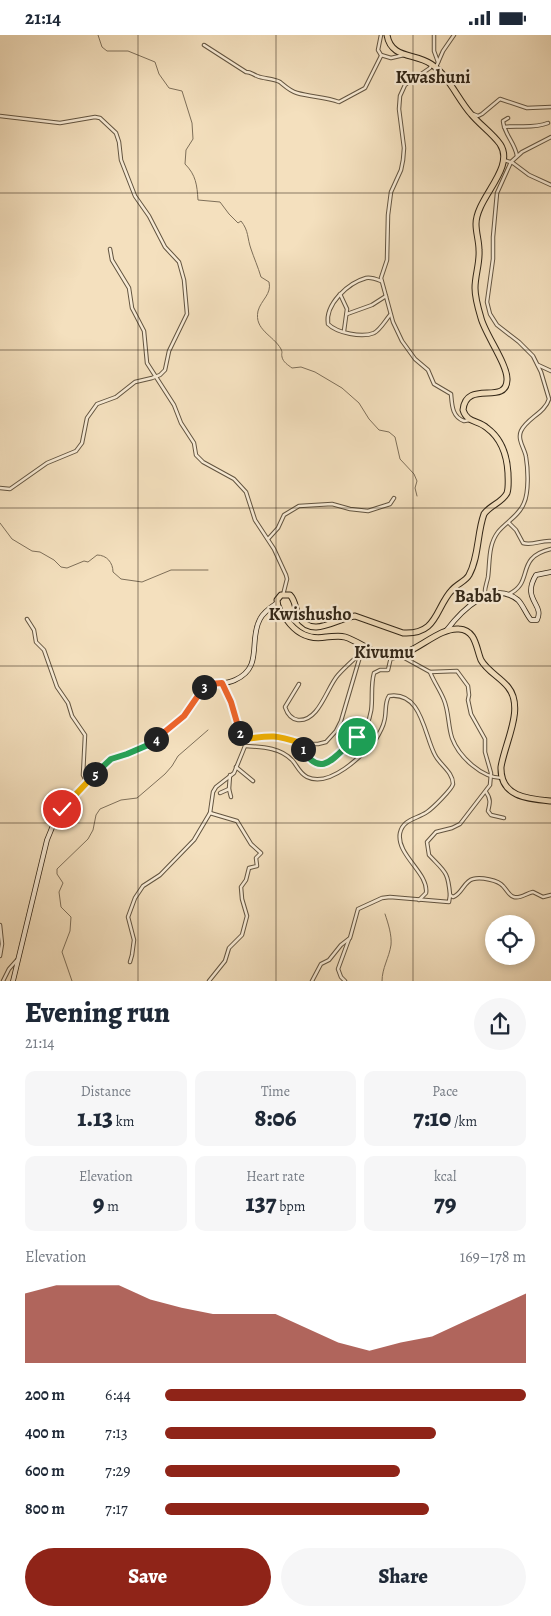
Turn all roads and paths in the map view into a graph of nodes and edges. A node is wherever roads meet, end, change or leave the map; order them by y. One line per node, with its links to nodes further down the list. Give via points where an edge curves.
1 (381, 35): 7 (street, via 378,50)
2 (387, 35): 6 (highway, via 392,48)
3 (434, 35): 8 (street)
4 (454, 35): 8 (street)
5 (204, 45): 7 (street, via 246,72 279,81 298,93 339,102 365,89)
6 (404, 55): 7 (street); 8 (highway)
7 (382, 56)
8 (435, 65): 10 (highway); 21 (street, via 405,85 400,96 403,160 391,192 387,258)
9 (551, 107): 10 (street, via 527,108 500,99 482,114)
10 (472, 115): 17 (highway, via 500,145)
11 (0, 116): 29 (street, via 60,123 95,117 116,133 129,183 153,221 159,237 178,259 184,280 187,315 169,351 165,370)
12 (508, 118): 14 (street)
13 (548, 123): 14 (street, via 524,128)
14 (504, 127): 16 (street)
15 (551, 137): 16 (street)
16 (517, 156): 18 (street)
17 (504, 159): 18 (street); 30 (highway, via 477,214 479,257 475,288 483,325 505,369 507,380 504,389 498,392 475,393 468,398 464,410)
18 (511, 162): 19 (street, via 525,173); 27 (street, via 497,195 487,306 497,325 524,347)
19 (551, 185)
20 (110, 249): 29 (street, via 112,260 129,287 132,307 144,331 146,359)
21 (381, 281): 22 (street, via 366,278); 23 (street)
22 (340, 294): 24 (street); 26 (street, via 333,303 328,321 331,327)
23 (386, 297): 24 (street); 25 (street)
24 (347, 314): 26 (street)
25 (390, 315): 26 (street, via 376,332 359,335); 30 (street, via 413,357 426,368 434,384 451,394 458,418)
26 (344, 331)
27 (538, 365): 28 (street); 33 (street, via 549,399 521,431 527,491 523,506)
28 (551, 371)
29 (156, 376): 31 (street, via 134,382 116,397 97,404 87,418 82,443 76,451 47,463 10,489); 34 (street, via 192,440 196,455 234,479 246,492 255,520)
30 (470, 420): 38 (highway, via 488,428 503,447 508,489 503,498 484,514 470,574 448,594 429,625 403,633 355,616 321,627 308,626 299,617 292,596)
31 (0, 488)
32 (394, 498): 34 (street, via 390,504 368,511 337,504 299,506 284,515)
33 (508, 523): 35 (street, via 523,543); 39 (street, via 493,541)
34 (268, 539): 38 (street, via 287,577)
35 (551, 541)
36 (551, 549): 40 (street, via 532,557 518,589)
37 (551, 572): 40 (main road, via 536,575 530,585 532,599 538,609 537,620 531,620 517,600)
38 (283, 595): 41 (highway)
39 (485, 595): 40 (main road); 43 (main road)
40 (505, 595)
41 (277, 603): 44 (highway, via 290,624 303,635 316,638 343,636); 49 (main road, via 260,618 251,667 235,681)
42 (27, 619): 59 (street, via 34,630 36,642 44,651 57,687 85,735 83,775)
43 (444, 632): 46 (highway); 57 (highway, via 460,629 470,634 482,662 507,686 514,698 515,712 501,767)
44 (367, 647): 45 (street); 47 (highway)
45 (361, 653): 50 (street, via 337,676 317,710 301,720 288,713 286,707); 52 (street, via 336,731 322,743)
46 (399, 655): 47 (highway); 48 (street)
47 (391, 657): 52 (street, via 388,670 374,673 371,712 357,737 323,765 310,761)
48 (430, 672): 56 (street, via 444,699 454,742 479,771); 56 (street, via 457,671 468,686 470,714 485,739)
49 (222, 683): 51 (street); 59 (main road, via 205,687 184,716 166,732 148,745 106,763)
50 (299, 684)
51 (244, 738): 52 (street, via 272,735); 53 (street)
52 (301, 743)
53 (245, 746): 54 (street); 69 (street, via 276,750 292,760 303,774 323,779 350,765 376,739 385,721 389,696 402,697 412,704 424,723 435,756 452,777 453,784 431,809 406,823 400,834 409,859 426,885 426,893)
54 (236, 767): 55 (street); 58 (street)
55 (230, 775): 60 (street); 65 (street, via 213,792)
56 (490, 776): 57 (street); 61 (street)
57 (502, 778): 64 (highway, via 516,795)
58 (253, 781)
59 (87, 783): 73 (main road, via 62,809 47,840)
60 (229, 789): 62 (street); 63 (street)
61 (486, 792): 66 (street, via 490,803 488,811); 67 (street, via 460,824 436,833 427,842 429,855 446,871)
62 (220, 793)
63 (231, 797)
64 (551, 801)
65 (210, 813): 74 (street, via 192,843 135,897 128,917 134,940); 77 (street, via 237,821 251,844 261,853 256,858 257,866 249,867 241,887 247,916 242,935 229,948 225,961)
66 (504, 818)
67 (450, 895): 68 (street, via 457,895 472,879 481,878 502,885 515,898 531,892 543,897); 69 (street, via 447,902)
68 (551, 895)
69 (419, 900): 71 (street, via 390,897 362,906 357,911)
70 (0, 925): 72 (street)
71 (350, 938): 78 (street, via 321,964); 79 (street, via 338,969)
72 (0, 956)
73 (18, 959): 75 (street); 76 (main road)
74 (130, 962)
75 (3, 981)
76 (13, 981)
77 (209, 981)
78 (312, 981)
79 (345, 981)

